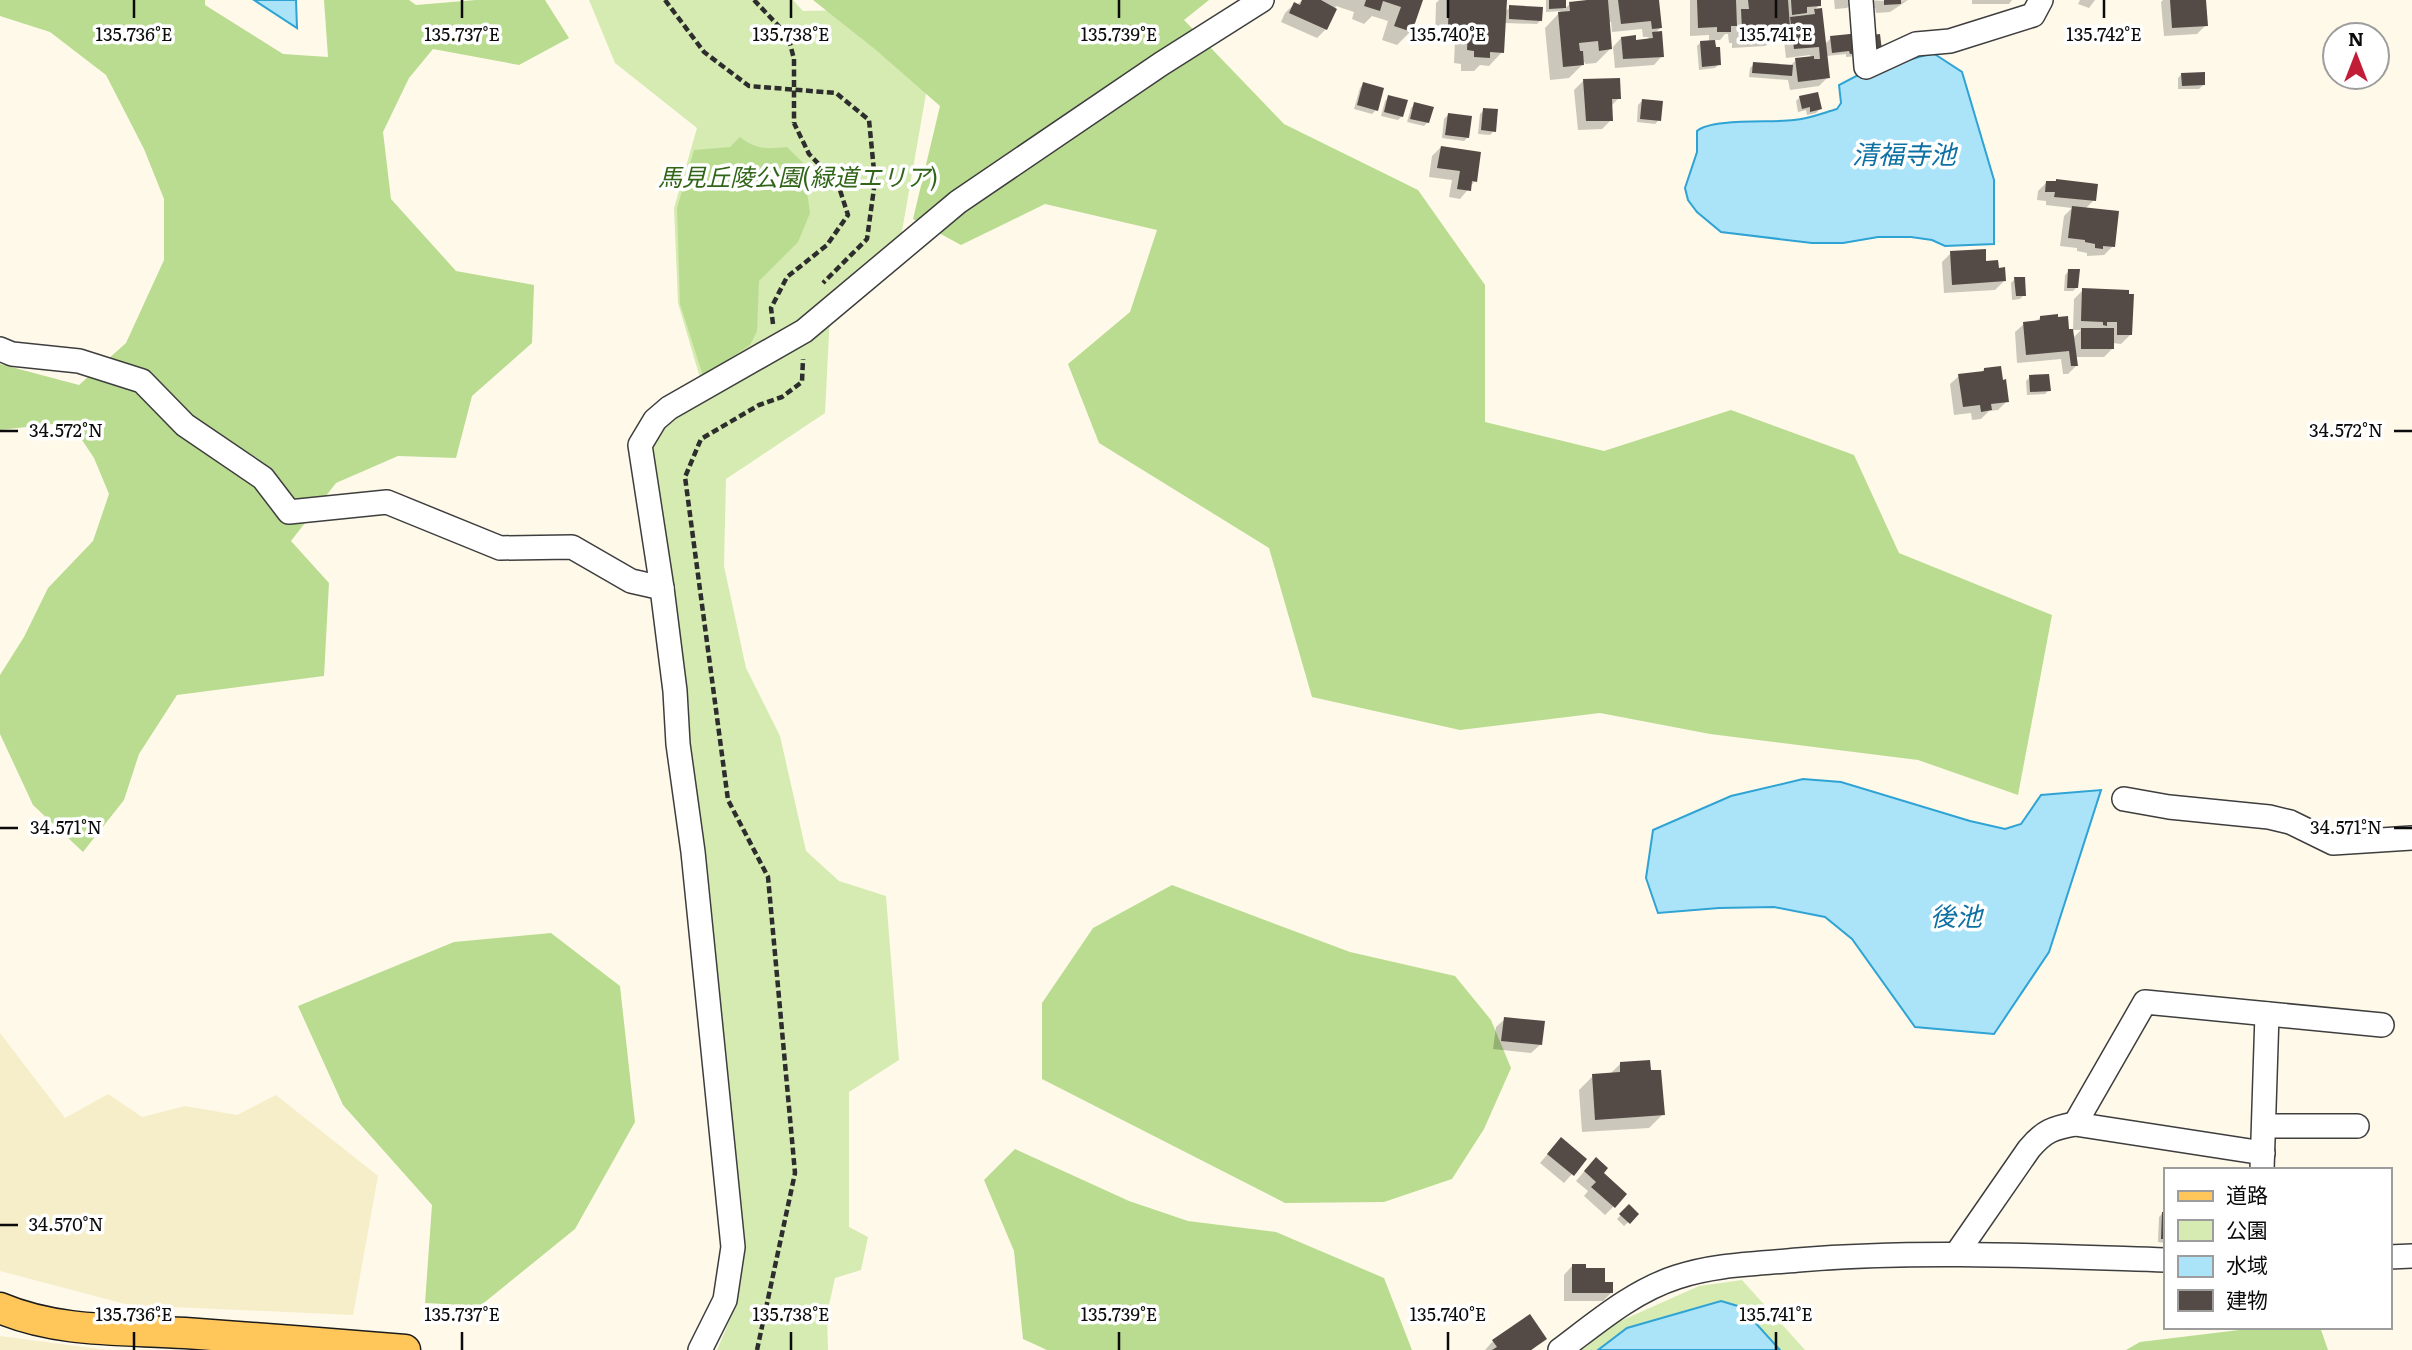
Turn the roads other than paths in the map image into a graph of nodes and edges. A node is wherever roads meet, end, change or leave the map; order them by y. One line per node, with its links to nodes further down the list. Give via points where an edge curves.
1 (1262, 0): 5 (street, via 958,202 804,331 655,420 640,444)
2 (1861, 0): 3 (street, via 1866,67 1916,44 1950,41 2032,15)
3 (2041, 0)
4 (0, 349): 5 (street, via 79,361 142,382 185,425 262,478 289,512 387,502 500,548 572,547 631,581)
5 (662, 587): 21 (street, via 733,1247 725,1300)
6 (2124, 799): 7 (street, via 2269,817 2333,843)
7 (2412, 838)
8 (2267, 1014): 9 (street); 10 (street, via 2145,1002); 11 (street)
9 (2382, 1025)
10 (2075, 1124): 13 (street); 14 (street, via 2041,1135)
11 (2264, 1126): 12 (street); 13 (street)
12 (2357, 1126)
13 (2262, 1161)
14 (1957, 1253): 17 (street); 22 (street, via 1860,1255 1714,1267 1675,1277 1638,1295)
15 (2412, 1256): 16 (street)
16 (2391, 1257)
17 (2164, 1259)
18 (0, 1308): 19 (main road, via 85,1329)
19 (182, 1341): 20 (main road)
20 (405, 1350)
21 (700, 1350)
22 (1560, 1350)

